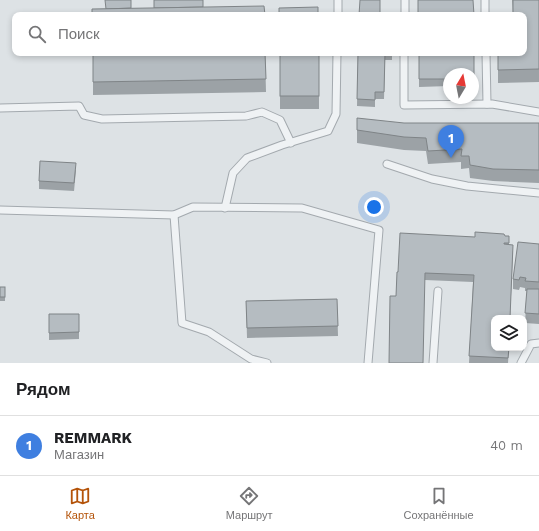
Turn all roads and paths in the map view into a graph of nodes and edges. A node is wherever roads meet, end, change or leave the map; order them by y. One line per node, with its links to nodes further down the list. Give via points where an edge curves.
1 (338, 0): 4 (lane)
2 (405, 0): 5 (lane)
3 (485, 0): 6 (lane)
4 (338, 12)
5 (405, 12)
6 (485, 12)
7 (337, 56): 13 (lane, via 336,114 328,131)
8 (404, 56): 10 (lane, via 404,104)
9 (486, 56): 10 (lane)
10 (487, 104): 12 (lane)
11 (0, 108): 13 (lane, via 79,106 84,115 102,119 246,116 262,112 280,120)
12 (539, 112)
13 (291, 143): 16 (lane, via 247,158 233,173)
14 (387, 164): 15 (lane, via 432,179)
15 (539, 193)
16 (225, 208): 18 (lane, via 193,208); 22 (lane, via 302,208 379,230)
17 (0, 210): 18 (lane)
18 (174, 215): 21 (lane, via 182,323 209,332 251,359)
19 (438, 291): 23 (lane)
20 (539, 343): 24 (lane, via 531,344)
21 (267, 363)
22 (368, 363)
23 (433, 363)
24 (522, 363)

